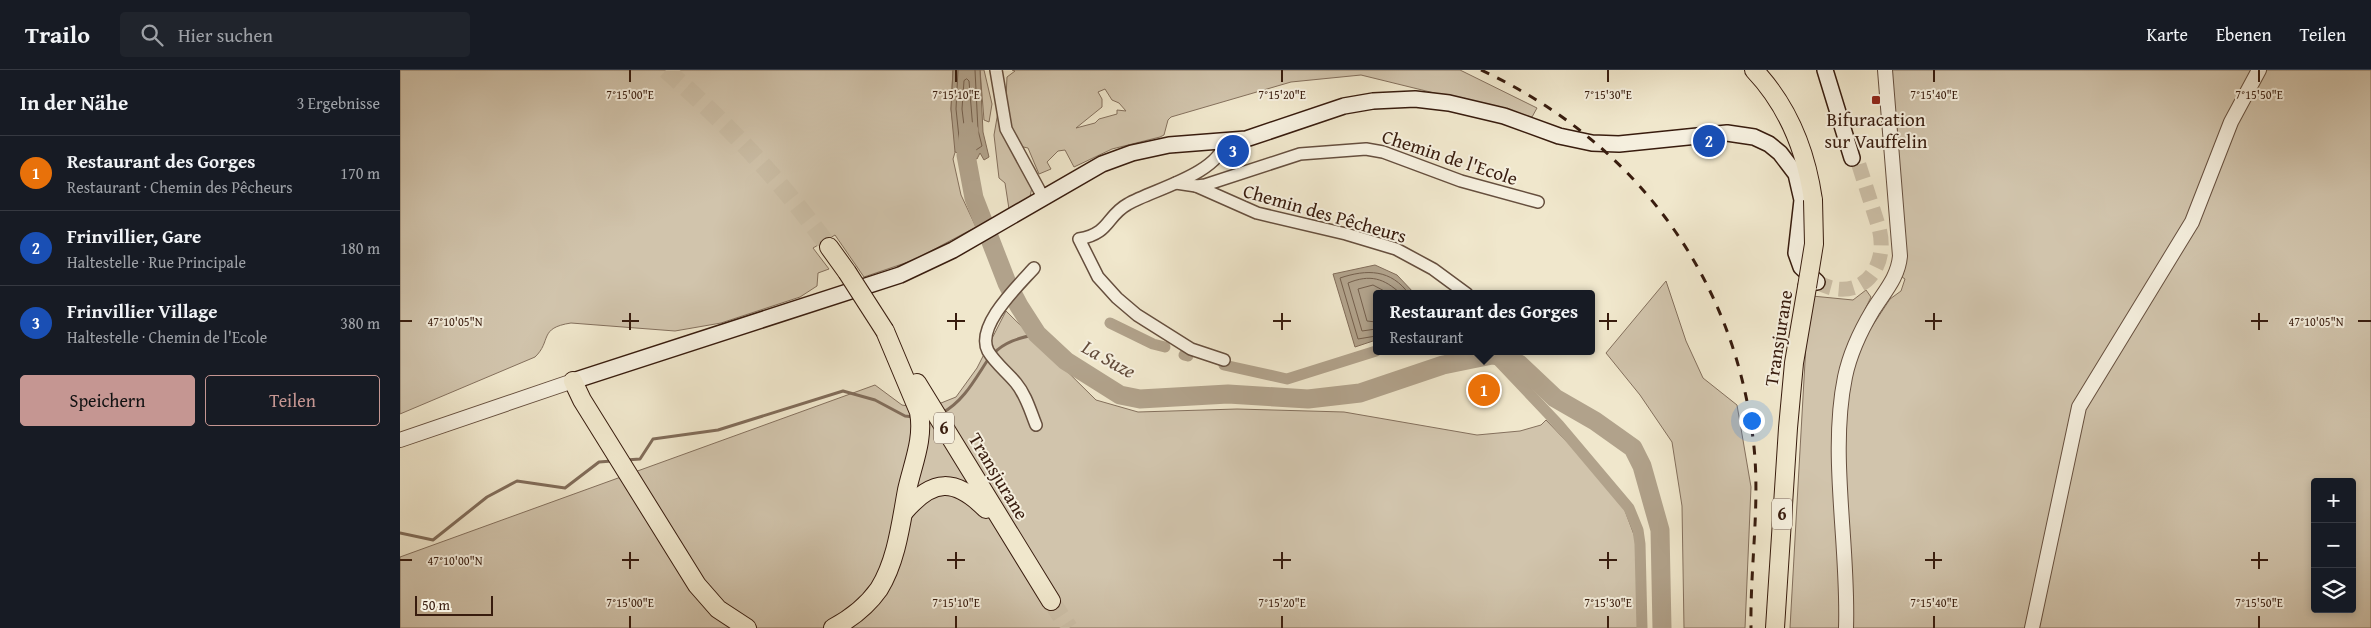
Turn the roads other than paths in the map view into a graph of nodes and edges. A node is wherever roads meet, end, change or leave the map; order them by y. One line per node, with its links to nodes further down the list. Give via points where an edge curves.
1 (996, 70): 12 (street, via 1006,129)
2 (1754, 70): 7 (main road, Transjurane / 6)
3 (1767, 70): 7 (main road, via 1778,87)
4 (1825, 70): 9 (main road)
5 (1885, 70): 29 (street, via 1900,256 1896,275 1866,322 1850,358 1841,397 1838,445 1846,567)
6 (2258, 70): 30 (street, via 2224,137 2192,222 2079,407)
7 (1782, 107): 16 (main road, Transjurane / 6, bridge, via 1802,149 1814,200)
8 (1226, 141): 10 (street, via 1214,159); 12 (main road, via 1169,144 1132,153 1102,164); 16 (main road, via 1259,135 1344,106 1415,99 1477,109 1584,142 1619,144 1727,133 1754,137 1769,144 1788,162 1800,186 1800,233)
9 (1852, 158)
10 (1176, 183): 11 (street, Chemin de l'Ecole); 19 (street, via 1126,205 1100,231 1079,239 1098,277 1137,315 1191,349)
11 (1196, 186): 13 (street, Chemin de l'Ecole, via 1221,181 1300,154 1366,149 1383,152 1461,181); 17 (street, Chemin des Pêcheurs, via 1257,213 1346,234 1396,250 1433,268)
12 (1039, 200): 20 (main road, via 955,249 900,274)
13 (1538, 202)
14 (831, 249): 18 (main road, Transjurane / 6, bridge)
15 (1034, 268): 21 (street, via 1005,300 988,330 986,341 988,352 1023,393)
16 (1814, 281): 28 (main road, Transjurane / 6, via 1799,330 1788,428)
17 (1463, 290)
18 (885, 331): 23 (main road, via 915,399 921,423); 24 (main road, Transjurane / 6)
19 (1224, 360)
20 (573, 381): 22 (street); 26 (main road, via 592,417 703,593 724,614)
21 (1036, 425)
22 (400, 440)
23 (904, 512): 24 (main road, via 922,493 939,486 951,486 971,494); 27 (main road, via 887,572 874,596)
24 (1003, 525): 25 (main road, Transjurane / 6)
25 (1051, 601)
26 (747, 628)
27 (833, 628)
28 (1775, 628)
29 (1846, 628)
30 (2032, 628)

